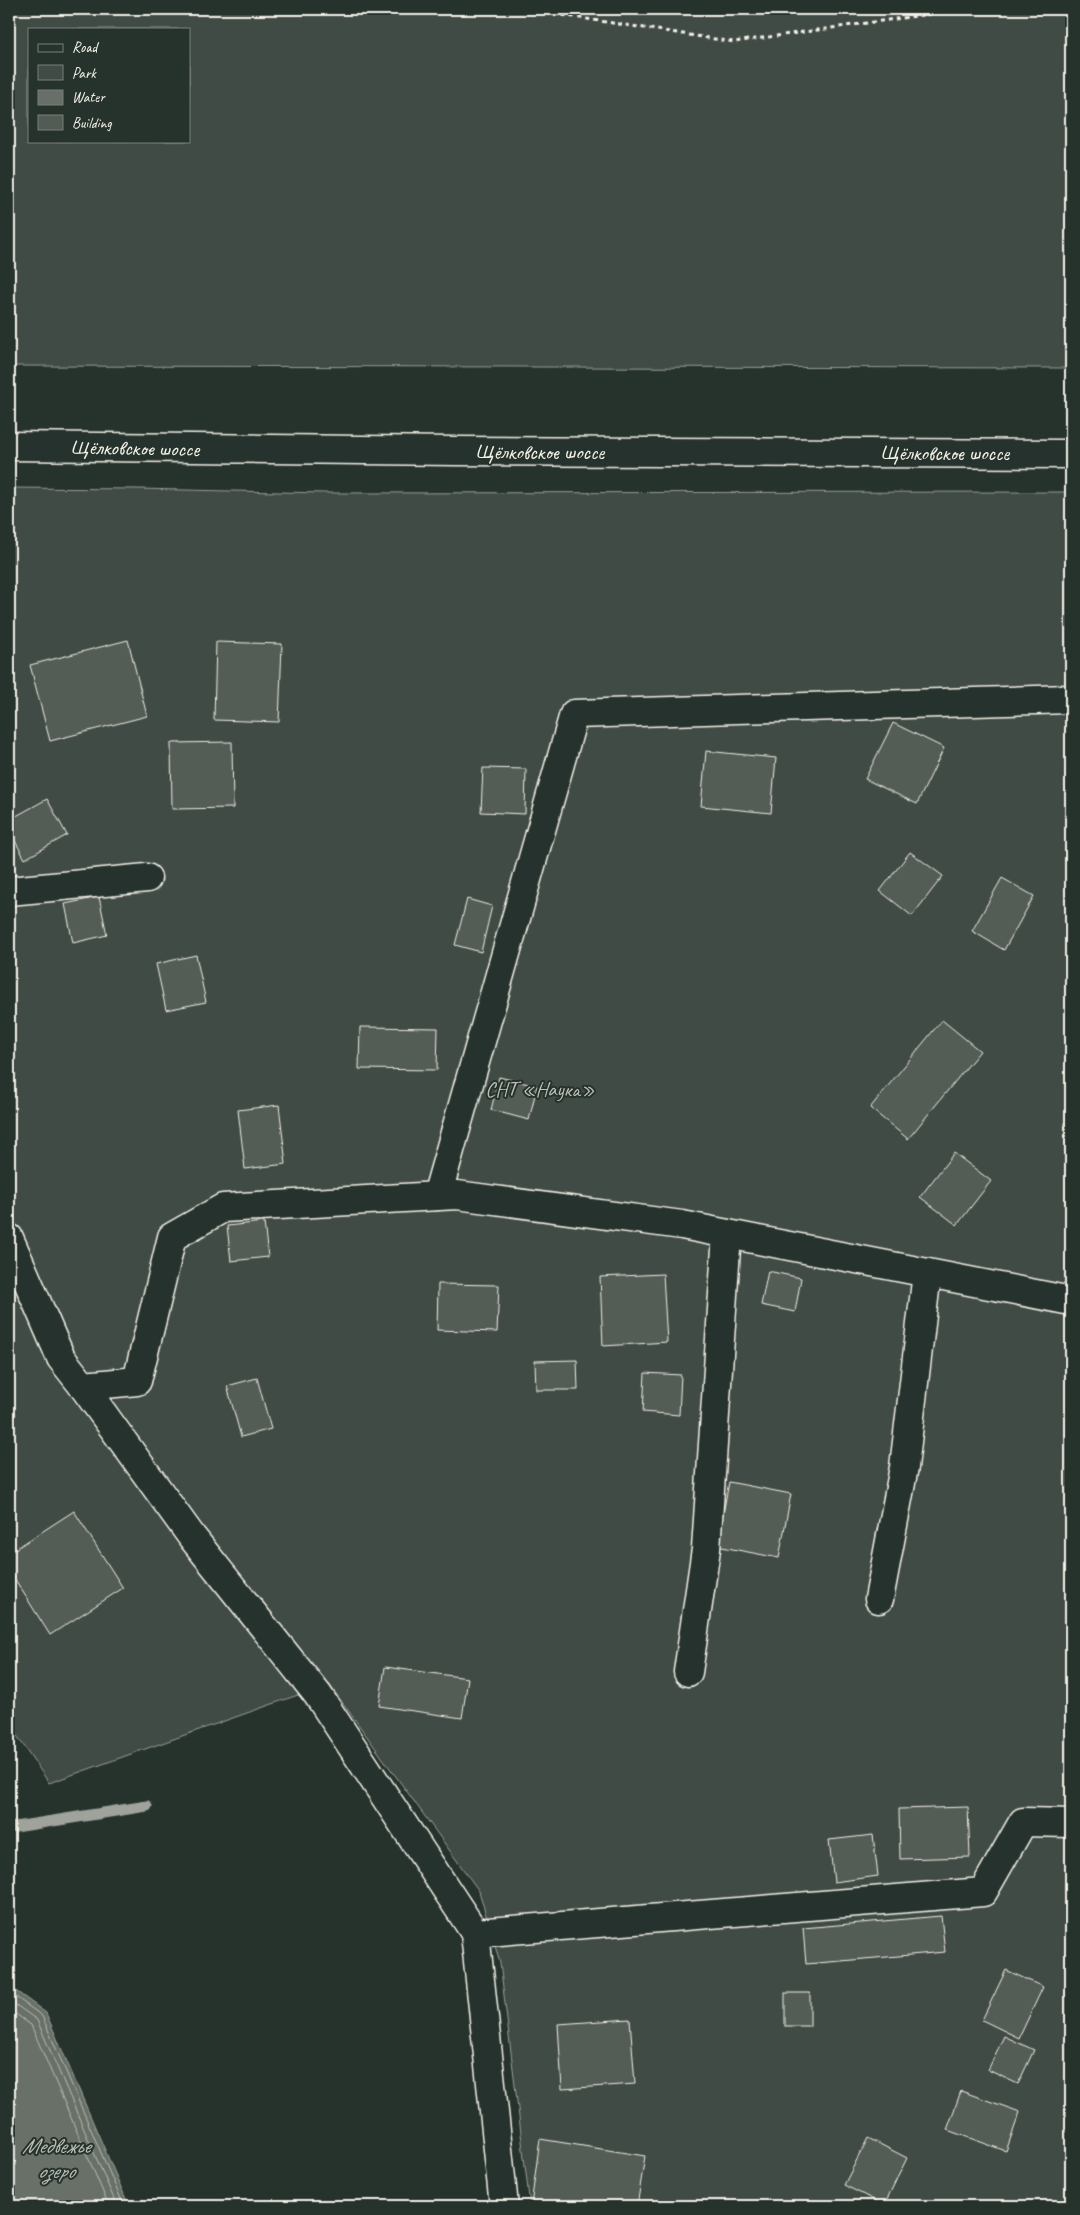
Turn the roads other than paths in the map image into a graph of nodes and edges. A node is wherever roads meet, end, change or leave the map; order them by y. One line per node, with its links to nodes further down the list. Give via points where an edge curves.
1 (9, 446): 2 (main road, Щёлковское шоссе)
2 (1071, 454)
3 (1071, 699): 6 (main road, via 574,714)
4 (147, 878): 5 (main road)
5 (9, 891)
6 (437, 1196): 7 (main road, via 457,1195); 11 (main road, via 223,1208 172,1237 137,1381)
7 (727, 1234): 9 (main road); 13 (main road, via 706,1549)
8 (9, 1238): 11 (main road, via 61,1358)
9 (927, 1273): 10 (main road); 12 (main road, via 904,1467)
10 (1071, 1301)
11 (83, 1386): 15 (main road, via 192,1537 318,1696)
12 (879, 1598)
13 (688, 1672)
14 (1071, 1823): 15 (main road, via 1023,1822 983,1892)
15 (475, 1933): 16 (main road)
16 (504, 2206)

